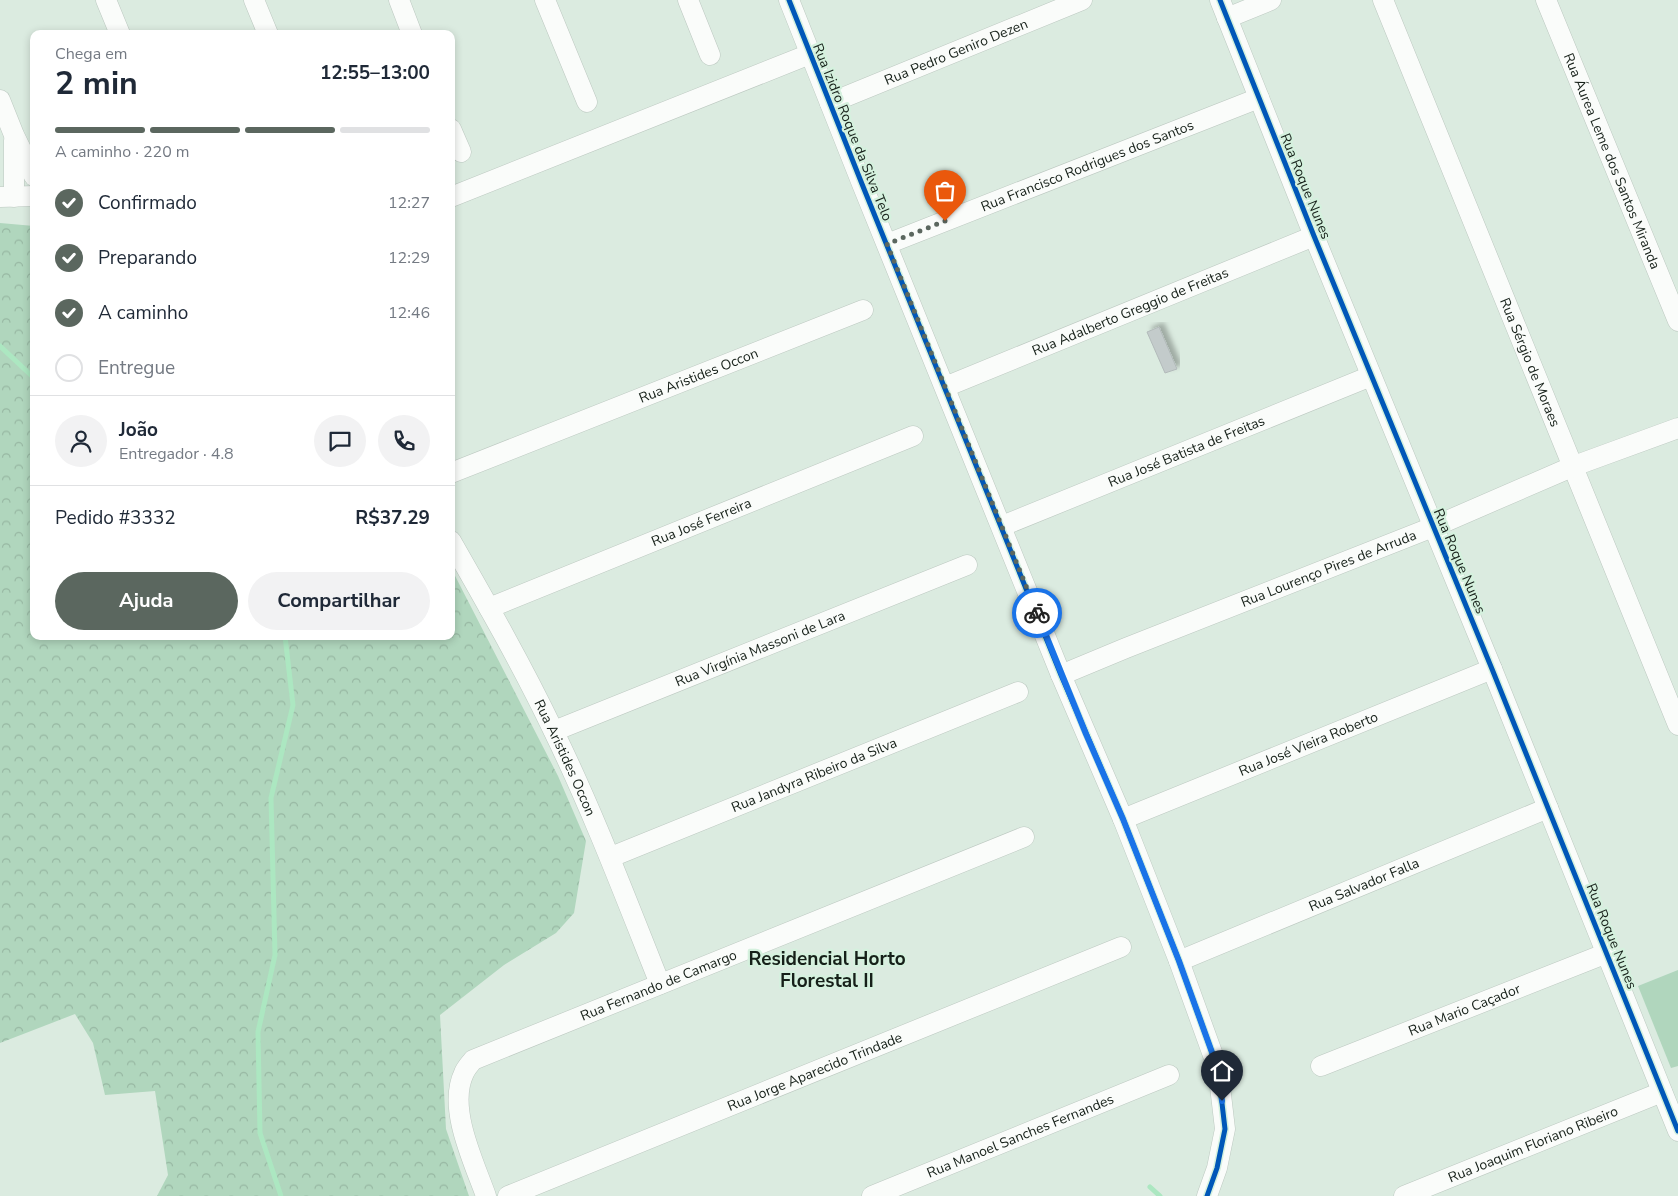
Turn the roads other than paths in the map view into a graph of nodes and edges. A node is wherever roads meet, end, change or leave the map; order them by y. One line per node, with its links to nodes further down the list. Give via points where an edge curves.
1 (106, 0): 12 (street)
2 (254, 0): 13 (street)
3 (399, 0): 14 (street)
4 (545, 0): 19 (street)
5 (688, 0): 16 (street)
6 (789, 0): 15 (street, Rua Izidro Roque da Silva Telo)
7 (1082, 0): 20 (street, Rua Pedro Geniro Dezen)
8 (1272, 0): 11 (street)
9 (1383, 0): 35 (street, Rua Sérgio de Moraes)
10 (1546, 0): 30 (street, Rua Áurea Leme dos Santos Miranda)
11 (1223, 9): 17 (street, Rua Roque Nunes)
12 (118, 30)
13 (266, 30)
14 (410, 30)
15 (810, 54): 20 (street, Rua Izidro Roque da Silva Telo); 25 (street)
16 (710, 55)
17 (1259, 98): 27 (street, Rua Roque Nunes); 28 (street, Rua Francisco Rodrigues dos Santos)
18 (0, 100): 21 (street)
19 (587, 102)
20 (830, 103): 28 (street, Rua Izidro Roque da Silva Telo)
21 (14, 136): 24 (street); 26 (street)
22 (455, 139): 23 (street)
23 (460, 152)
24 (30, 168)
25 (455, 195)
26 (16, 197)
27 (1314, 236): 31 (street, Rua Roque Nunes); 32 (street, Rua Adalberto Greggio de Freitas)
28 (887, 244): 32 (street, Rua Izidro Roque da Silva Telo)
29 (863, 310): 36 (street, Rua Aristides Occon)
30 (1678, 322)
31 (1371, 376): 37 (street, Rua José Batista de Freitas); 38 (street, Rua Roque Nunes)
32 (945, 386): 37 (street, Rua Izidro Roque da Silva Telo)
33 (1678, 428): 35 (street, Rua Lourenço Pires de Arruda)
34 (913, 436): 41 (street, Rua José Ferreira)
35 (1574, 466): 38 (street, Rua Lourenço Pires de Arruda); 45 (street, Rua Sérgio de Moraes)
36 (455, 471)
37 (1002, 526): 43 (street, Rua Izidro Roque da Silva Telo)
38 (1433, 526): 42 (street, Rua Roque Nunes); 43 (street, Rua Lourenço Pires de Arruda)
39 (455, 548): 41 (street, Rua Aristides Occon)
40 (967, 564): 46 (street, Rua Virgínia Massoni de Lara)
41 (489, 608): 46 (street, Rua Aristides Occon)
42 (1492, 669): 47 (street, Rua Roque Nunes); 48 (street, Rua José Vieira Roberto)
43 (1062, 675): 48 (street, Rua Izidro Roque da Silva Telo)
44 (1018, 692): 50 (street, Rua Jandyra Ribeiro da Silva)
45 (1678, 725)
46 (554, 731): 50 (street, Rua Aristides Occon)
47 (1548, 808): 52 (street, Rua Roque Nunes); 53 (street, Rua Salvador Falla)
48 (1123, 819): 53 (street, Rua Izidro Roque da Silva Telo)
49 (1024, 837): 54 (street, Rua Fernando de Camargo)
50 (610, 857): 54 (street, Rua Aristides Occon)
51 (1121, 947): 60 (street, Rua Jorge Aparecido Trindade)
52 (1607, 953): 55 (street, Rua Mario Caçador); 57 (street, Rua Roque Nunes)
53 (1179, 961): 62 (street, Rua Izidro Roque da Silva Telo, via 1218,1069 1225,1129 1218,1168)
54 (660, 984): 59 (street, Rua Fernando de Camargo, via 473,1060 460,1083 461,1121)
55 (1321, 1066)
56 (1169, 1075): 61 (street, Rua Manoel Sanches Fernandes)
57 (1662, 1092): 58 (street, Rua Roque Nunes); 63 (street, Rua Joaquim Floriano Ribeiro)
58 (1678, 1131)
59 (486, 1196)
60 (508, 1196)
61 (872, 1196)
62 (1207, 1196)
63 (1404, 1196)

